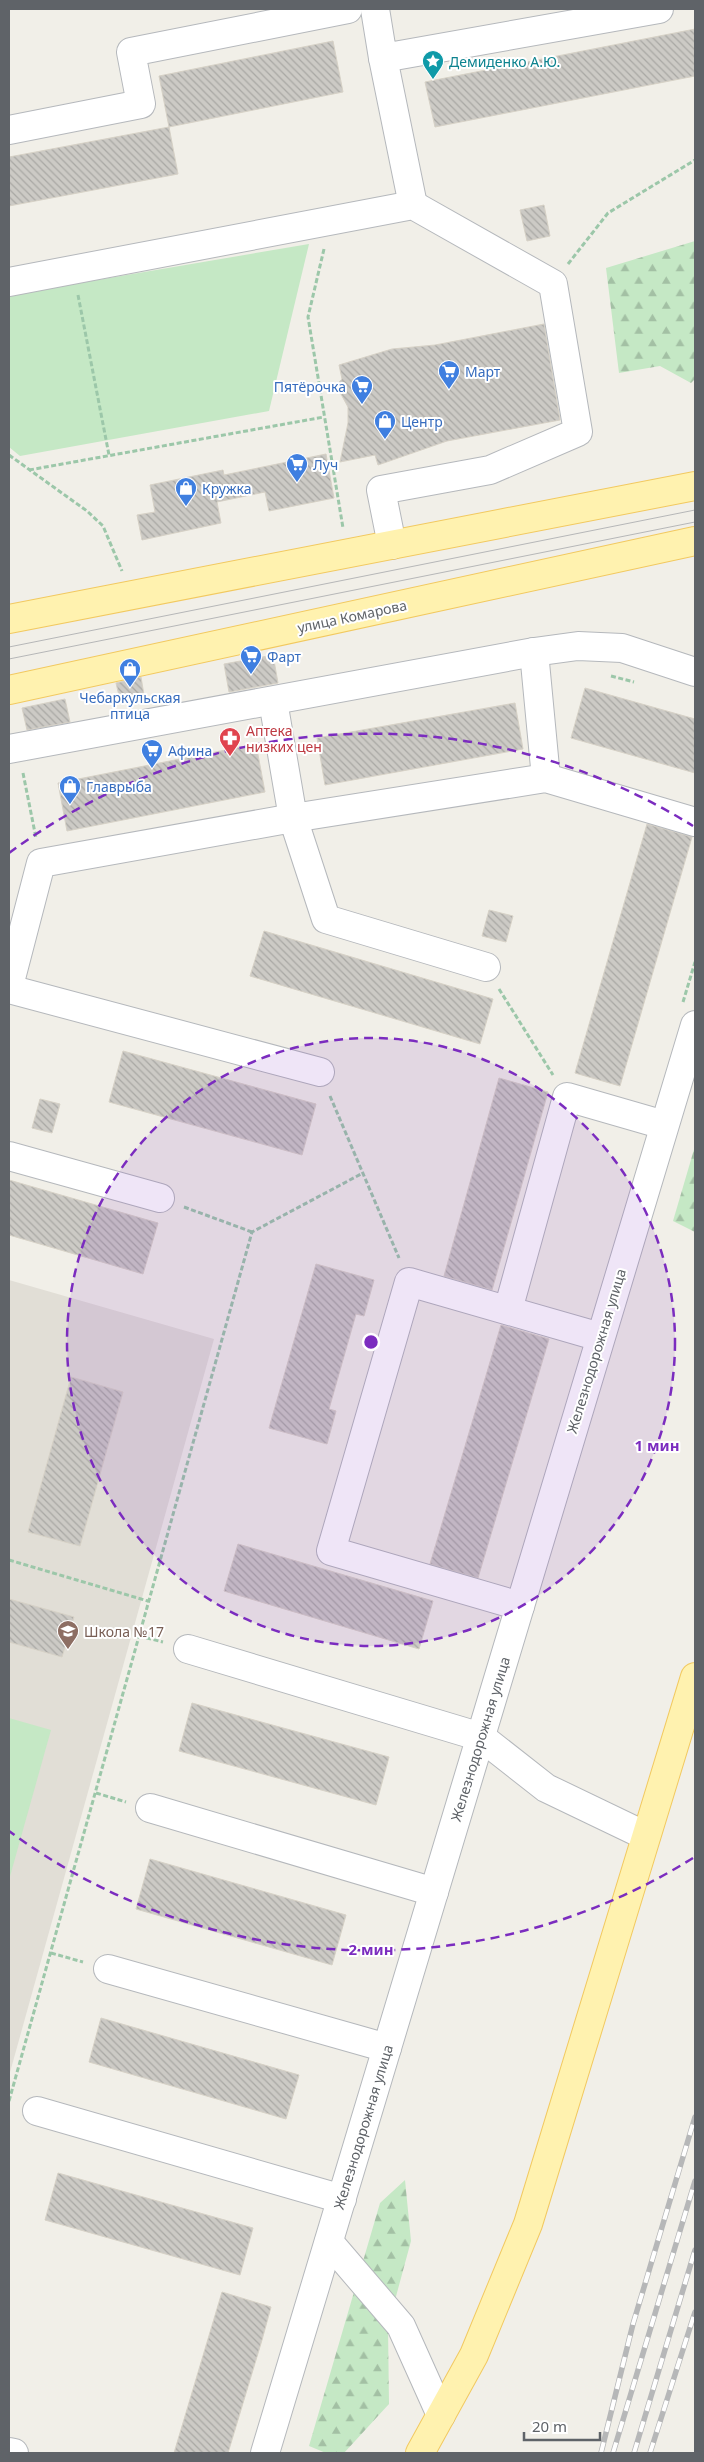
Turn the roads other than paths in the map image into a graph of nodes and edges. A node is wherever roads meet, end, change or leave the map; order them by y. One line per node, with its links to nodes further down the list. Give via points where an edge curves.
1 (348, 9): 6 (street, via 131,52 141,104)
2 (375, 9): 5 (street)
3 (659, 9): 4 (street)
4 (537, 19): 5 (street)
5 (383, 58): 7 (street)
6 (9, 130)
7 (413, 205): 8 (street); 11 (street, via 553,284 578,432 490,470 381,490)
8 (9, 282)
9 (695, 486): 11 (main road)
10 (695, 542): 15 (main road, улица Комарова)
11 (392, 545): 12 (main road)
12 (9, 619)
13 (534, 652): 14 (street, via 578,646 622,648); 16 (street); 18 (street)
14 (695, 672)
15 (9, 690)
16 (273, 701): 17 (street); 19 (street)
17 (15, 758)
18 (546, 778): 19 (street); 20 (street)
19 (293, 818): 21 (street, via 326,919); 22 (street, via 42,863)
20 (695, 822)
21 (486, 967)
22 (9, 987): 24 (street)
23 (695, 1025): 25 (street, Железнодорожная улица)
24 (320, 1072)
25 (664, 1125): 28 (street, via 568,1097); 29 (street, Железнодорожная улица)
26 (9, 1156): 27 (street)
27 (160, 1198)
28 (508, 1310): 29 (street); 30 (street, via 410,1282 332,1551)
29 (600, 1337): 30 (street, Железнодорожная улица)
30 (520, 1606): 33 (street, Железнодорожная улица)
31 (188, 1649): 33 (street)
32 (695, 1676): 35 (main road)
33 (481, 1737): 35 (street, via 546,1788); 36 (street, Железнодорожная улица)
34 (150, 1808): 36 (street)
35 (646, 1836): 42 (main road, via 528,2224 474,2355)
36 (434, 1892): 38 (street, Железнодорожная улица)
37 (108, 1969): 38 (street)
38 (387, 2048): 40 (street, Железнодорожная улица)
39 (37, 2111): 40 (street)
40 (342, 2200): 41 (street, Железнодорожная улица)
41 (328, 2242): 42 (street, via 401,2326); 45 (street, Железнодорожная улица)
42 (441, 2415): 46 (main road)
43 (9, 2452): 44 (street)
44 (14, 2453)
45 (265, 2453)
46 (420, 2453)

